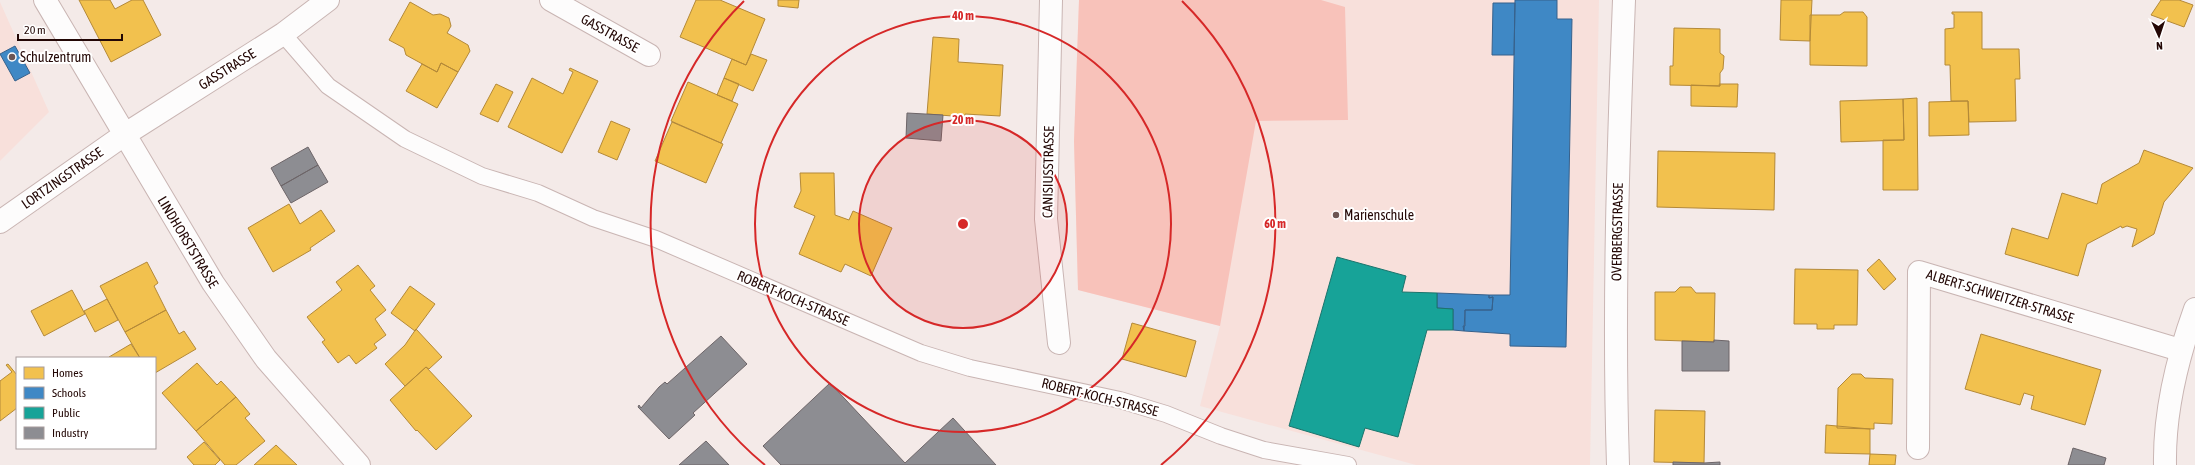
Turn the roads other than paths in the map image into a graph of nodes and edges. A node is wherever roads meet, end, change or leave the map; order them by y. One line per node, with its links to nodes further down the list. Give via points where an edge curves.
1 (45, 0): 8 (street, LINDHORSTSTRASSE)
2 (328, 0): 6 (street, GASSTRASSE)
3 (550, 0): 7 (street, GASSTRASSE)
4 (1051, 0): 11 (street, CANISIUSSTRASSE, via 1046,219)
5 (1624, 0): 16 (street, OVERBERGSTRASSE, via 1619,121 1615,383)
6 (283, 34): 8 (street, GASSTRASSE); 15 (lane, ROBERT-KOCH-STRASSE, via 328,86 404,139 482,176 538,193 593,218 656,239 921,353 970,368 1120,400 1264,450)
7 (648, 55)
8 (124, 134): 9 (street, LORTZINGSTRASSE); 14 (street, LINDHORSTSTRASSE, via 213,283 266,359)
9 (0, 222)
10 (2195, 308): 12 (street)
11 (1059, 343)
12 (2180, 350): 13 (street, ALBERT-SCHWEITZER-STRASSE, via 1919,272); 17 (street, via 2172,386)
13 (1918, 448)
14 (359, 465)
15 (1348, 465)
16 (1618, 465)
17 (2165, 465)

